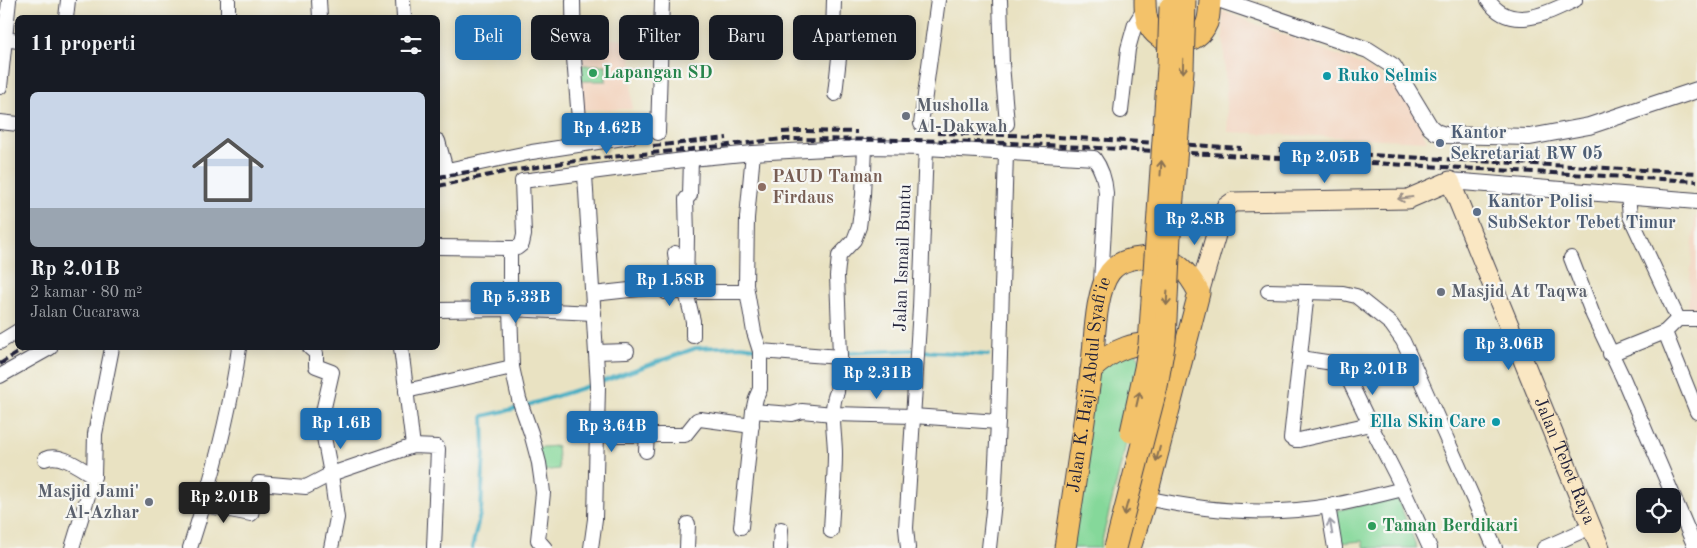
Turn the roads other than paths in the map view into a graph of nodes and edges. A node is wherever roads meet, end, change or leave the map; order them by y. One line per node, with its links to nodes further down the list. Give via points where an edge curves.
1 (9, 0): 22 (street)
2 (68, 0): 18 (street)
3 (228, 0): 19 (street)
4 (319, 0): 20 (street)
5 (403, 0): 21 (street)
6 (573, 0): 33 (street)
7 (662, 0): 31 (street)
8 (834, 0): 25 (street, via 833,34 841,40)
9 (938, 0): 29 (street)
10 (1000, 0): 30 (street)
11 (1170, 0): 118 (main road, one-way to 11, bridge, via 1146,368)
12 (1185, 0): 119 (main road, one-way to 119, bridge, via 1184,70 1165,340 1157,386)
13 (1210, 0): 17 (main road, via 1205,28 1184,42 1171,42 1160,37 1149,25)
14 (1221, 0): 24 (street, via 1368,50 1393,66 1430,127 1445,135 1530,137 1589,126)
15 (1488, 0): 16 (street, via 1502,14 1526,18 1544,15)
16 (1576, 0)
17 (1143, 3): 26 (street, via 1128,49)
18 (66, 15)
19 (228, 15)
20 (320, 15)
21 (404, 15)
22 (11, 40): 23 (street)
23 (0, 87)
24 (1697, 90)
25 (835, 94)
26 (1121, 111)
27 (0, 122): 28 (street)
28 (15, 124)
29 (921, 124)
30 (1007, 124)
31 (658, 133)
32 (630, 137): 33 (street)
33 (581, 144): 40 (street)
34 (865, 147): 35 (street); 37 (street); 74 (street, via 859,227 854,240 839,256)
35 (926, 148): 36 (street); 86 (street, Jalan Ismail Buntu)
36 (1006, 152): 49 (street, via 1094,158 1100,165 1106,193); 87 (street)
37 (753, 153): 39 (street); 53 (street)
38 (440, 156): 40 (street)
39 (691, 159): 46 (street, via 522,181 524,235 522,244); 52 (street, via 690,195 686,199)
40 (442, 171)
41 (586, 175): 56 (street)
42 (1450, 181): 43 (street); 55 (main road, one-way to 55, via 1408,199 1233,202 1223,211); 103 (main road, Jalan Tebet Raya)
43 (1628, 196): 44 (street); 60 (street, via 1630,216)
44 (1697, 201)
45 (440, 246): 46 (street)
46 (510, 248): 58 (street)
47 (675, 254): 51 (street, via 677,269 668,278)
48 (1571, 258): 75 (street)
49 (1101, 287): 55 (main road, Jalan K. Haji Abdul Syafi'ie, via 1120,263 1160,257 1180,266); 78 (main road, Jalan K. Haji Abdul Syafi'ie)
50 (1268, 291): 54 (street)
51 (666, 292): 52 (street); 56 (street, via 657,287)
52 (686, 292): 53 (street); 64 (street)
53 (746, 292): 66 (street)
54 (1307, 292): 76 (street); 123 (street, via 1356,296 1391,324 1403,341)
55 (1199, 293): 79 (main road)
56 (593, 294): 59 (street)
57 (440, 310): 58 (street)
58 (510, 310): 59 (street); 77 (street)
59 (594, 313): 73 (street)
60 (1678, 319): 61 (street); 62 (street)
61 (1697, 319)
62 (1665, 332): 75 (street); 81 (street)
63 (15, 333): 65 (street)
64 (694, 336)
65 (0, 342)
66 (759, 347): 74 (street); 83 (street, via 760,389)
67 (46, 350): 80 (street)
68 (112, 350): 96 (street, via 95,434)
69 (239, 350): 99 (street, via 234,388)
70 (312, 350): 95 (street, via 316,353 316,366 332,372 322,416)
71 (401, 350): 82 (street)
72 (627, 351): 73 (street)
73 (596, 352): 90 (street)
74 (840, 354): 85 (street)
75 (1610, 354): 106 (street)
76 (1300, 358): 88 (street, via 1333,363 1344,370); 88 (street, via 1291,437 1294,440)
77 (512, 367): 82 (street); 111 (street, via 542,484 538,540)
78 (1091, 370): 79 (main road, via 1114,353 1132,346 1152,344 1169,351); 117 (main road, Jalan K. Haji Abdul Syafi'ie)
79 (1179, 373): 98 (main road, one-way to 98)
80 (0, 376)
81 (1692, 389): 84 (street)
82 (406, 392): 92 (street)
83 (753, 411): 85 (street); 89 (street)
84 (1697, 412)
85 (834, 414): 86 (street); 105 (street)
86 (914, 416): 87 (street); 115 (street, Jalan Ismail Buntu, via 906,528)
87 (998, 422): 116 (street)
88 (1370, 424): 97 (street)
89 (752, 426): 91 (street, via 700,419 686,435); 102 (street)
90 (598, 435): 91 (street); 112 (street)
91 (647, 435): 93 (street)
92 (413, 446): 95 (street); 110 (street, via 438,449)
93 (646, 451)
94 (45, 459): 96 (street, via 52,456 61,459)
95 (331, 474): 99 (street, via 303,488 259,483 251,514); 109 (street, via 336,518)
96 (94, 476): 107 (street)
97 (1403, 489): 100 (street); 122 (street)
98 (1146, 498): 100 (street, via 1221,509 1273,512); 120 (main road)
99 (204, 505): 108 (street)
100 (1328, 506): 121 (street, one-way to 100)
101 (688, 524): 113 (street)
102 (741, 527)
103 (1591, 528): 124 (street); 125 (main road, Jalan Tebet Raya)
104 (781, 529): 114 (street)
105 (831, 531)
106 (1695, 547)
107 (72, 548)
108 (190, 548)
109 (331, 548)
110 (434, 548)
111 (545, 548)
112 (591, 548)
113 (687, 548)
114 (780, 548)
115 (908, 548)
116 (989, 548)
117 (1065, 548)
118 (1100, 548)
119 (1115, 548)
120 (1130, 548)
121 (1335, 548)
122 (1430, 548)
123 (1495, 548)
124 (1544, 548)
125 (1600, 548)

